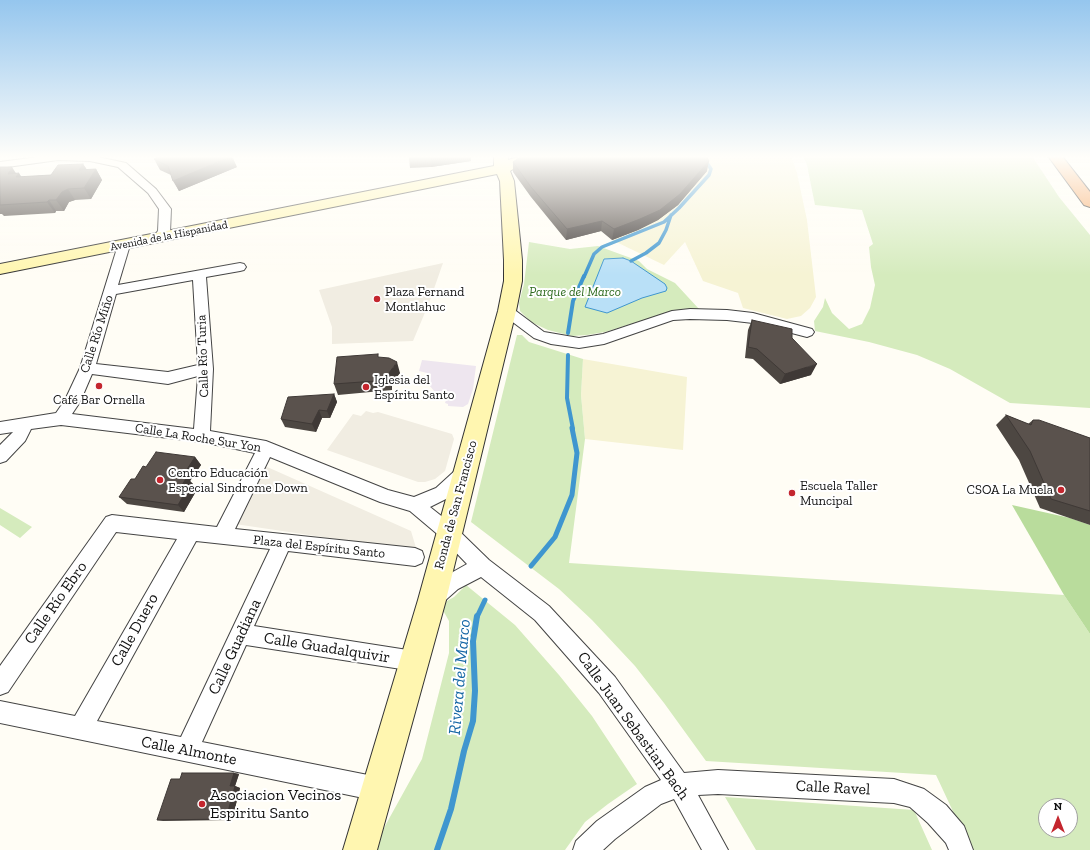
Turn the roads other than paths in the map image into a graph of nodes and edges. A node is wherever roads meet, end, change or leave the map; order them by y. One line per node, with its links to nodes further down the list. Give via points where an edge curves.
1 (155, 196): 4 (street, via 164,209)
2 (347, 196): 4 (main road, Avenida de la Hispanidad)
3 (507, 196): 11 (main road, Ronda de San Francisco, via 513,281)
4 (161, 232): 5 (main road, Avenida de la Hispanidad); 6 (main road, Avenida de la Hispanidad)
5 (124, 245): 8 (main road, Avenida de la Hispanidad); 10 (street, Calle Río Miño)
6 (0, 261)
7 (240, 267): 9 (street)
8 (0, 269)
9 (199, 275): 10 (street); 14 (street, Calle Río Turia)
10 (111, 291): 13 (street, Calle Río Miño)
11 (507, 311): 12 (street, via 539,334 579,343 604,339 672,316 690,314 753,318); 21 (main road, Ronda de San Francisco)
12 (803, 331)
13 (87, 368): 14 (street, via 168,378); 15 (street, Calle Río Miño, via 72,402)
14 (206, 369): 18 (street, Calle Río Turia)
15 (61, 419): 16 (street, Calle La Roche Sur Yon); 18 (street, Calle La Roche Sur Yon)
16 (26, 423): 17 (street, Calle La Roche Sur Yon); 20 (street, via 19,436)
17 (0, 428)
18 (202, 436): 19 (street, Calle La Roche Sur Yon)
19 (266, 448): 22 (street, Calle La Roche Sur Yon, via 386,497); 26 (street)
20 (0, 456)
21 (464, 472): 22 (street, via 442,493); 25 (main road, Ronda de San Francisco)
22 (415, 505): 25 (street, Calle La Roche Sur Yon)
23 (112, 523): 24 (street, Plaza del Espíritu Santo); 33 (street, Calle Río Ebro)
24 (191, 532): 26 (street, Plaza del Espíritu Santo); 35 (street, Calle Duero)
25 (448, 532): 29 (street, Calle Juan Sebastian Bach); 30 (main road, Ronda de San Francisco)
26 (222, 536): 27 (street, Plaza del Espíritu Santo)
27 (282, 543): 28 (street, Plaza del Espíritu Santo); 31 (street, Calle Guadiana)
28 (415, 557)
29 (482, 566): 30 (street, via 451,582); 37 (street, Calle Juan Sebastian Bach, via 542,613 578,652 607,685)
30 (432, 600): 32 (main road, Ronda de San Francisco)
31 (240, 634): 32 (street, Calle Guadalquivir); 36 (street, Calle Guadiana)
32 (414, 662): 38 (main road, Ronda de San Francisco)
33 (0, 684)
34 (0, 712): 35 (street, Calle Almonte)
35 (80, 729): 36 (street, Calle Almonte)
36 (187, 750): 38 (street, Calle Almonte)
37 (679, 785): 40 (street, Calle Ravel, via 653,795 606,830); 41 (street, Calle Juan Sebastian Bach); 42 (street, Calle Ravel, via 718,782 894,791 916,797 937,814 955,835)
38 (378, 789): 39 (main road, Ronda de San Francisco)
39 (360, 850)
40 (585, 850)
41 (716, 850)
42 (961, 850)

